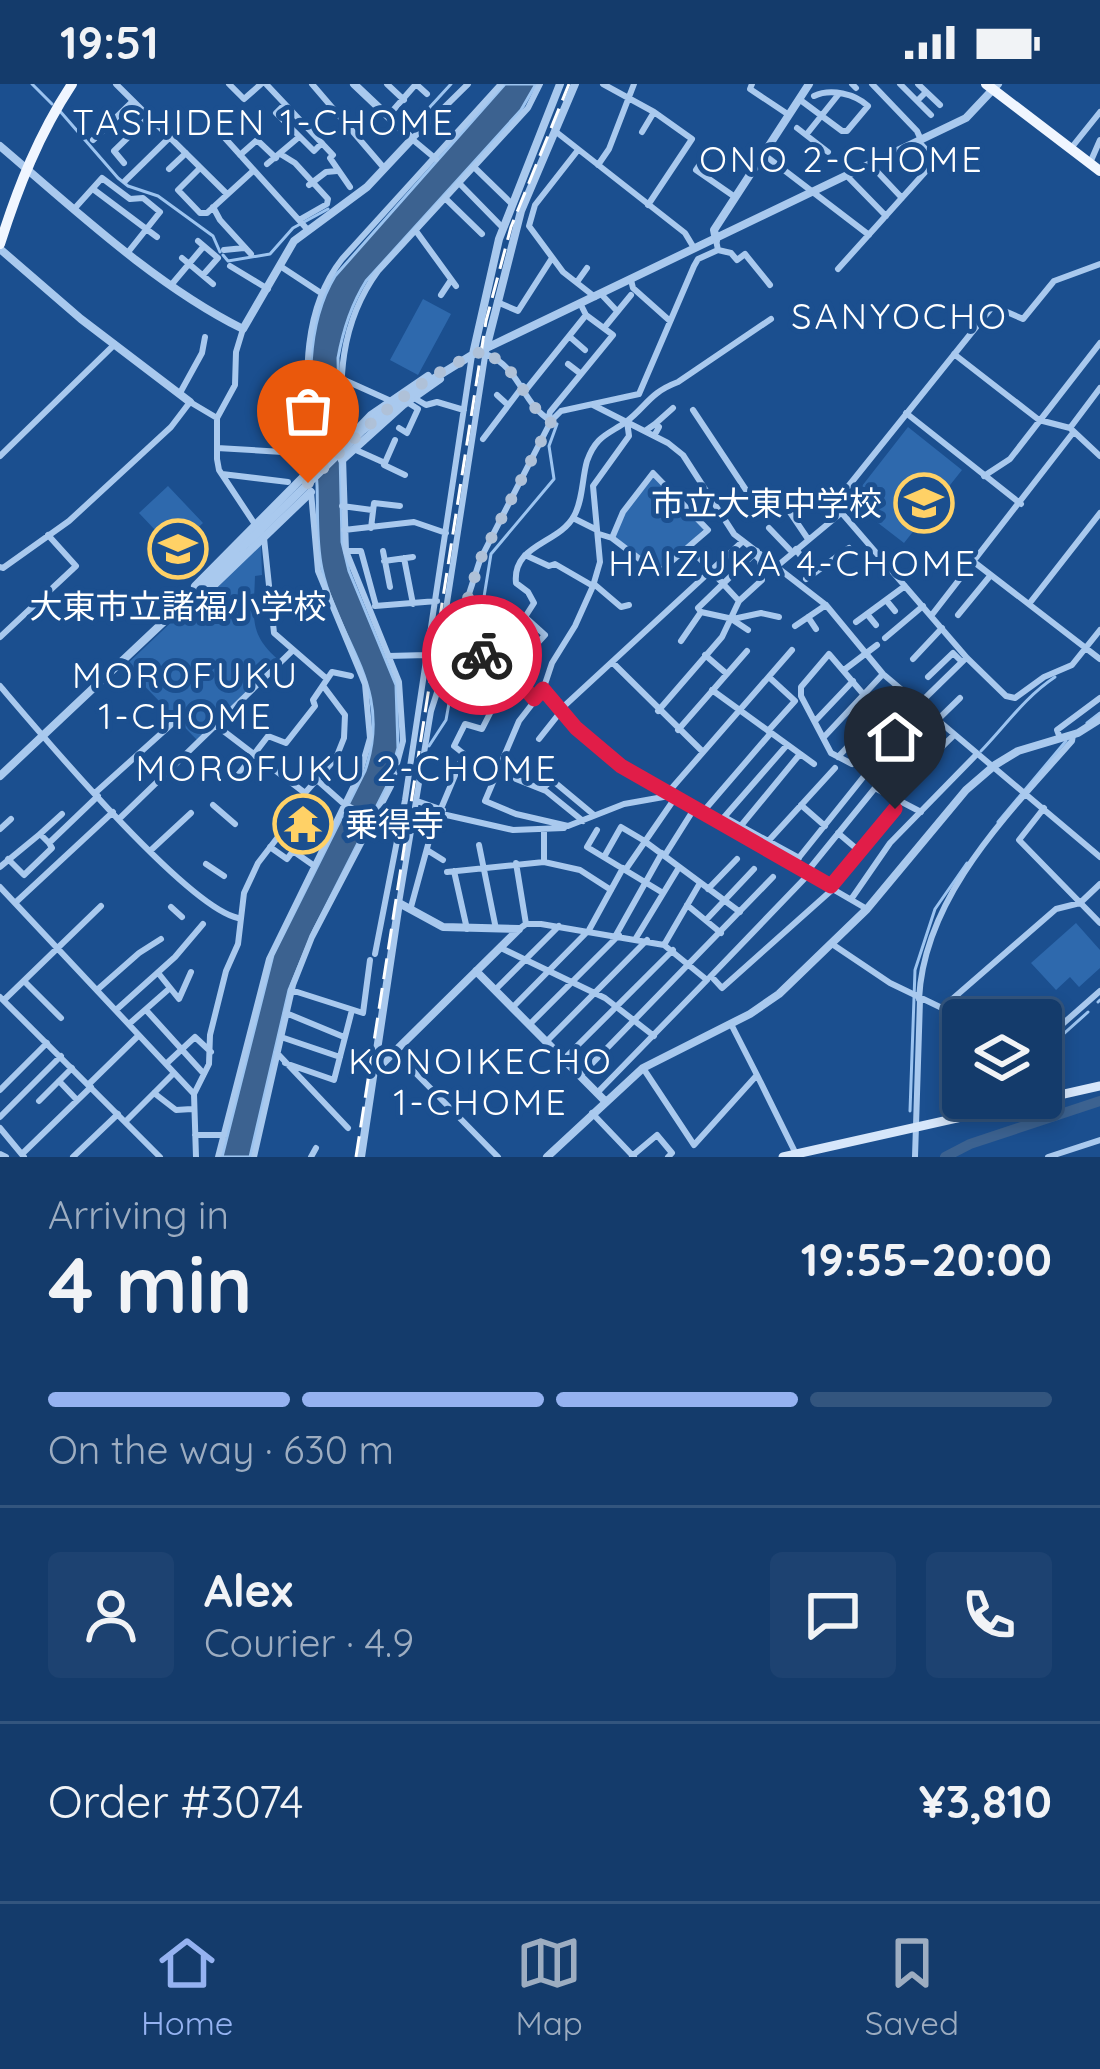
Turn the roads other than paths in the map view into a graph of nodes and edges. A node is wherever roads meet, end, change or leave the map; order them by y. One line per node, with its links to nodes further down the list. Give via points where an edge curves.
1 (72, 84): 72 (main road)
2 (116, 84): 29 (street)
3 (229, 84): 4 (street, via 244,99)
4 (263, 84): 31 (street)
5 (312, 84): 70 (street)
6 (354, 84): 39 (street)
7 (387, 84): 28 (street)
8 (416, 84): 23 (street); 28 (street)
9 (468, 84): 49 (street)
10 (501, 84): 63 (street)
11 (540, 84): 33 (street)
12 (560, 84): 41 (street)
13 (575, 84): 44 (street)
14 (603, 84): 25 (street)
15 (634, 84): 25 (street)
16 (752, 84): 36 (street)
17 (809, 84): 27 (street)
18 (872, 84): 52 (street)
19 (900, 84): 30 (street)
20 (918, 84): 22 (street)
21 (992, 86): 52 (street, via 966,118); 56 (main road)
22 (926, 92): 30 (street); 32 (street)
23 (427, 94)
24 (838, 94): 26 (street); 40 (street); 40 (street, via 868,106 847,131)
25 (630, 96): 34 (street); 67 (street)
26 (814, 96)
27 (799, 99): 36 (street); 40 (street)
28 (404, 100): 39 (street)
29 (134, 101): 38 (street); 50 (street)
30 (917, 101): 37 (street)
31 (285, 104): 48 (street, via 276,113); 53 (street)
32 (940, 105)
33 (528, 108): 41 (street); 71 (street)
34 (654, 112): 45 (street); 88 (street, via 692,139)
35 (1100, 112): 56 (street)
36 (789, 115): 60 (street)
37 (931, 115)
38 (150, 116): 47 (street); 64 (street, via 114,151)
39 (388, 116): 49 (street)
40 (821, 116): 46 (street)
41 (544, 121): 87 (street)
42 (214, 127): 61 (street)
43 (797, 128): 46 (street)
44 (555, 131): 57 (street); 122 (street, via 521,211)
45 (642, 132)
46 (806, 135): 58 (street)
47 (171, 137): 59 (street); 77 (street)
48 (299, 137): 53 (street, via 314,152); 62 (street)
49 (412, 139): 63 (street); 70 (street)
50 (93, 140)
51 (1100, 140): 68 (street)
52 (920, 141): 66 (street); 85 (street, via 936,160)
53 (322, 143): 74 (street)
54 (0, 146): 72 (street)
55 (711, 148): 84 (street, via 696,170)
56 (1070, 148): 68 (main road)
57 (578, 150): 67 (street); 104 (street, via 535,205 529,226)
58 (828, 152)
59 (186, 153): 69 (street); 73 (street)
60 (764, 154): 82 (street); 84 (street)
61 (240, 155): 62 (street, via 257,140); 75 (street)
62 (279, 156): 65 (street); 78 (street)
63 (436, 159): 118 (street)
64 (124, 163)
65 (266, 164)
66 (870, 164): 76 (street); 85 (street)
67 (598, 165): 88 (street)
68 (1095, 167)
69 (200, 168): 83 (street); 89 (street, via 178,193 200,213)
70 (385, 168): 92 (street, via 344,206)
71 (475, 168): 79 (street); 87 (street)
72 (27, 169): 90 (street); 100 (main road)
73 (169, 170)
74 (338, 170): 78 (street); 80 (street)
75 (253, 171): 83 (street); 92 (street)
76 (847, 176): 82 (street); 91 (street)
77 (125, 181)
78 (311, 183): 92 (street, via 328,199)
79 (460, 184): 86 (street); 93 (street)
80 (350, 187)
81 (93, 188): 90 (street); 94 (street); 94 (street, via 102,178 130,200 142,198 160,212)
82 (811, 193): 97 (street); 99 (street)
83 (227, 194): 89 (street)
84 (735, 197): 99 (street, via 714,230)
85 (902, 198): 91 (street)
86 (446, 199): 95 (street); 96 (street)
87 (511, 203): 93 (street)
88 (648, 205): 101 (street)
89 (213, 207): 102 (street, via 248,251)
90 (76, 208): 103 (street)
91 (886, 216): 97 (street)
92 (302, 224): 108 (street)
93 (503, 228): 136 (street)
94 (147, 229): 98 (street); 103 (street)
95 (416, 230): 119 (street, via 453,283); 140 (street, via 355,307)
96 (482, 234)
97 (869, 235): 110 (street)
98 (157, 237)
99 (717, 245): 101 (street); 116 (street, via 737,260 745,254); 126 (street, via 698,259)
100 (0, 247): 132 (street)
101 (694, 249): 112 (street)
102 (224, 250)
103 (129, 251): 114 (street)
104 (552, 258): 113 (street); 122 (street, via 518,311)
105 (186, 260): 111 (street); 111 (street, via 201,244 218,258); 114 (street)
106 (1100, 264): 135 (street, via 1054,281 1023,319 993,306)
107 (230, 266): 117 (street)
108 (280, 266): 117 (street); 118 (street)
109 (587, 268): 113 (street)
110 (838, 269)
111 (203, 275): 115 (street)
112 (631, 280): 121 (street); 126 (street)
113 (578, 282): 121 (street)
114 (172, 284): 127 (street)
115 (213, 284)
116 (770, 285)
117 (268, 289): 127 (street)
118 (322, 292): 176 (street, via 309,341)
119 (441, 295)
120 (631, 295): 124 (street)
121 (598, 296): 123 (street); 124 (street)
122 (497, 302): 134 (street)
123 (583, 310): 128 (street); 130 (street); 134 (street)
124 (617, 311): 128 (street)
125 (771, 319): 145 (street)
126 (670, 321): 145 (street)
127 (243, 328): 156 (street, via 235,385)
128 (604, 328): 139 (street, via 613,334)
129 (205, 337): 143 (street)
130 (570, 337): 133 (street); 137 (street)
131 (1100, 343): 157 (street)
132 (115, 344): 143 (street); 173 (street)
133 (585, 350)
134 (486, 352): 136 (street); 141 (street); 267 (street, via 436,674)
135 (954, 354): 154 (street); 157 (street)
136 (472, 355): 138 (street); 152 (street)
137 (556, 355): 139 (street); 141 (street)
138 (455, 366): 146 (street); 147 (street); 228 (street, bridge, via 363,430)
139 (580, 374): 158 (street)
140 (343, 379): 146 (street); 168 (street)
141 (524, 388): 149 (street); 158 (street, via 530,406)
142 (1100, 388): 164 (street)
143 (180, 393): 148 (street)
144 (496, 395): 149 (street)
145 (641, 398): 150 (street); 159 (street)
146 (391, 400): 168 (street)
147 (411, 400): 152 (street); 162 (street, via 418,409 407,433); 170 (street)
148 (190, 402): 156 (street); 195 (street)
149 (508, 405): 155 (street)
150 (592, 405): 158 (street); 159 (street)
151 (673, 408): 161 (street)
152 (464, 410): 194 (street)
153 (693, 410): 196 (street, via 748,493 785,506)
154 (906, 413): 179 (street); 186 (street, via 837,498)
155 (500, 417): 160 (street); 166 (street)
156 (218, 418): 169 (street)
157 (1039, 420): 164 (street); 179 (street)
158 (550, 421): 248 (street, via 480,560)
159 (627, 421): 163 (street); 188 (street, via 594,444); 193 (street, via 628,436 593,486)
160 (507, 423)
161 (655, 424): 163 (street); 165 (street)
162 (399, 428)
163 (645, 431): 165 (street)
164 (1071, 431): 172 (street); 182 (street)
165 (654, 436): 199 (street, via 683,455)
166 (483, 439)
167 (395, 440): 175 (street)
168 (345, 442): 174 (street)
169 (217, 448): 171 (street); 177 (street)
170 (356, 450): 174 (street); 175 (street)
171 (283, 452)
172 (1100, 455)
173 (0, 456)
174 (342, 460): 183 (street)
175 (385, 463): 178 (street)
176 (311, 469): 181 (street); 189 (street)
177 (222, 474): 180 (street); 189 (street)
178 (404, 475)
179 (984, 476): 182 (street)
180 (288, 482)
181 (311, 492): 197 (street); 324 (street, via 318,571 370,710 366,757)
182 (1021, 504): 209 (street)
183 (342, 506): 185 (street); 192 (street)
184 (400, 506): 185 (street, via 374,503)
185 (372, 510): 190 (street)
186 (841, 513): 196 (street); 217 (street)
187 (1100, 513): 222 (street)
188 (573, 518): 193 (street); 207 (street)
189 (255, 526): 197 (street); 228 (street)
190 (371, 528): 192 (street); 194 (street, via 414,522)
191 (769, 528): 203 (street)
192 (344, 530): 204 (street)
193 (599, 532): 198 (street); 216 (street)
194 (447, 533): 220 (street)
195 (48, 535): 210 (street); 244 (street, via 76,566)
196 (811, 536): 200 (street); 203 (street)
197 (264, 538): 228 (street); 252 (street, via 272,628)
198 (612, 538): 201 (street, via 658,574); 201 (street, via 653,473 708,530)
199 (742, 542): 206 (street); 212 (street)
200 (822, 543)
201 (689, 547): 212 (street)
202 (849, 548): 203 (street, via 810,576)
203 (794, 550): 211 (street)
204 (346, 551): 223 (street); 226 (street, via 361,551)
205 (383, 551): 208 (street)
206 (755, 552): 211 (street); 215 (street); 219 (street, via 762,580)
207 (525, 554): 216 (street); 262 (street, via 516,583 534,603 525,617 544,634)
208 (385, 561): 214 (street, via 390,584); 214 (street, via 408,557)
209 (974, 562): 213 (street); 233 (street)
210 (0, 567)
211 (776, 567): 225 (street)
212 (712, 572): 215 (street); 260 (street)
213 (991, 576): 222 (street); 232 (street)
214 (409, 578): 221 (street)
215 (722, 582): 219 (street); 230 (street)
216 (594, 585): 224 (street); 272 (street)
217 (905, 586): 218 (street); 227 (street)
218 (886, 600): 229 (street); 231 (street)
219 (739, 601): 236 (street)
220 (437, 602): 221 (street); 254 (street)
221 (413, 604): 226 (street)
222 (1029, 604): 249 (street)
223 (366, 605): 226 (street); 256 (street)
224 (629, 605)
225 (826, 605): 235 (street); 253 (street)
226 (376, 606)
227 (923, 606): 233 (street); 245 (street)
228 (176, 611): 294 (street)
229 (895, 611)
230 (701, 612): 236 (street); 246 (street)
231 (868, 614): 237 (street); 238 (street)
232 (958, 615)
233 (931, 616): 240 (street)
234 (779, 617): 236 (street)
235 (808, 617): 239 (street); 241 (street)
236 (733, 619): 242 (street); 255 (street)
237 (856, 622)
238 (876, 625)
239 (795, 626)
240 (942, 628): 257 (street); 259 (street)
241 (816, 629)
242 (748, 630)
243 (1100, 630): 249 (street)
244 (0, 637)
245 (889, 639)
246 (681, 641)
247 (877, 645): 253 (street)
248 (453, 646): 262 (street); 267 (street)
249 (1086, 648): 258 (street); 259 (street, via 1015,698)
250 (747, 650): 263 (street)
251 (792, 650): 266 (street)
252 (292, 651): 269 (street); 287 (street)
253 (866, 653): 261 (street); 264 (street)
254 (428, 655): 256 (street); 296 (street)
255 (705, 655): 263 (street); 281 (street)
256 (388, 656): 293 (street, via 402,695)
257 (913, 659)
258 (1100, 659)
259 (964, 660): 270 (street); 270 (street, via 953,653 929,675)
260 (613, 663): 280 (street); 281 (street)
261 (844, 670): 268 (street); 285 (street, via 830,654 801,687)
262 (511, 672): 278 (street); 329 (street, via 482,729 465,724 454,746 464,754)
263 (727, 674): 273 (street)
264 (883, 674): 274 (street); 275 (street)
265 (351, 676): 269 (street, via 332,672)
266 (770, 678): 282 (street); 290 (street, via 795,701)
267 (443, 679): 322 (street)
268 (853, 681): 275 (street); 285 (street)
269 (326, 683): 301 (street, via 286,742 268,736); 314 (street, via 345,727 336,758)
270 (940, 683): 279 (street)
271 (0, 686): 294 (street)
272 (543, 689): 278 (street); 280 (street)
273 (712, 690): 282 (street); 289 (street)
274 (901, 690): 279 (street); 288 (street)
275 (864, 694): 295 (street)
276 (960, 698): 283 (street)
277 (1100, 698): 297 (street, via 1057,730)
278 (534, 699): 340 (street, via 485,801)
279 (919, 704): 283 (street)
280 (561, 709): 298 (street); 320 (street, via 621,766)
281 (658, 711): 289 (street)
282 (740, 711): 290 (street); 300 (street)
283 (938, 719): 291 (street); 305 (street)
284 (1100, 719): 292 (street)
285 (816, 720): 295 (street)
286 (174, 722): 319 (street)
287 (216, 726): 301 (street); 333 (street)
288 (866, 728): 304 (street); 305 (street)
289 (678, 730): 300 (street)
290 (770, 732): 299 (street); 328 (street)
291 (954, 735): 303 (street); 311 (street, via 910,778)
292 (1073, 735): 297 (street); 317 (street)
293 (403, 736): 296 (street); 315 (street)
294 (44, 737): 312 (street); 319 (street)
295 (823, 737): 304 (street)
296 (413, 738): 321 (street)
297 (1060, 738): 309 (street)
298 (539, 739)
299 (787, 745): 302 (street); 337 (street)
300 (703, 752): 320 (street)
301 (254, 754): 313 (street); 318 (street)
302 (800, 754): 307 (street); 345 (street)
303 (976, 755): 309 (street); 330 (street)
304 (837, 758): 308 (street)
305 (898, 758): 311 (street)
306 (516, 764): 316 (street, via 516,779)
307 (814, 764)
308 (852, 764)
309 (995, 765): 317 (street); 394 (street)
310 (835, 768): 325 (street)
311 (885, 771): 341 (street, via 866,771)
312 (0, 776)
313 (235, 779)
314 (317, 780): 318 (street); 324 (street)
315 (391, 786): 321 (street); 336 (street)
316 (542, 790): 334 (street, via 552,780); 338 (street)
317 (1025, 790): 326 (street); 432 (street, via 941,907)
318 (305, 793): 352 (street)
319 (96, 794): 333 (street); 349 (street)
320 (672, 797): 328 (street); 334 (street); 348 (street)
321 (405, 800): 322 (street); 395 (street)
322 (416, 801): 329 (street); 393 (street)
323 (212, 804): 339 (street)
324 (345, 805): 336 (street); 366 (street)
325 (801, 805): 341 (street); 351 (street)
326 (1044, 808): 358 (street); 388 (street, via 1018,840)
327 (895, 809): 355 (street)
328 (698, 811): 337 (street); 356 (street)
329 (442, 812): 343 (street, via 500,829); 353 (street)
330 (921, 812): 346 (street, via 875,788); 376 (street)
331 (190, 813): 354 (street)
332 (62, 814): 347 (street)
333 (116, 815): 354 (street); 387 (street)
334 (595, 816): 338 (street)
335 (10, 818): 342 (street)
336 (374, 819): 428 (street)
337 (721, 820): 345 (street)
338 (584, 822): 340 (street)
339 (235, 824)
340 (568, 826): 343 (street)
341 (825, 826): 363 (street)
342 (0, 829)
343 (544, 830): 362 (street)
344 (597, 830): 357 (street, via 587,847)
345 (738, 830): 351 (street)
346 (838, 833): 355 (street); 373 (street)
347 (40, 834): 349 (street); 359 (street)
348 (645, 841): 356 (street); 357 (street, via 621,827); 370 (street)
349 (49, 843): 359 (street, via 24,875)
350 (478, 845): 369 (street)
351 (765, 845): 363 (street)
352 (270, 847): 366 (street); 398 (street)
353 (427, 850): 361 (street); 392 (street)
354 (150, 851): 398 (street, via 223,915)
355 (860, 851): 367 (street)
356 (664, 854): 371 (street); 377 (street)
357 (604, 856): 370 (street)
358 (1100, 857)
359 (8, 859): 368 (street)
360 (737, 859): 382 (street)
361 (443, 860)
362 (544, 862): 364 (street); 383 (street, via 580,870)
363 (796, 862): 373 (street)
364 (516, 863): 369 (street); 403 (street)
365 (206, 864): 374 (street)
366 (313, 866): 491 (street, via 269,958)
367 (848, 866): 376 (street); 381 (street)
368 (0, 867)
369 (482, 867): 404 (street, via 450,871); 405 (street)
370 (624, 868): 377 (street); 383 (street)
371 (679, 868): 378 (street); 384 (street)
372 (754, 868): 386 (street)
373 (807, 874): 381 (street); 423 (street)
374 (224, 876)
375 (772, 878): 396 (street)
376 (865, 880): 385 (street)
377 (644, 881): 384 (street); 408 (street)
378 (700, 883): 382 (street); 389 (street)
379 (1100, 884): 388 (street)
380 (0, 887): 387 (street)
381 (832, 888): 385 (street); 423 (street, via 722,988)
382 (709, 889): 386 (street)
383 (611, 890): 406 (street)
384 (663, 893): 409 (street)
385 (851, 898): 394 (street)
386 (725, 900): 396 (street); 399 (street)
387 (15, 903): 414 (street)
388 (1080, 903): 400 (street); 434 (street, via 1056,909)
389 (687, 905): 399 (street); 413 (street)
390 (101, 906): 414 (street)
391 (171, 907): 397 (street)
392 (411, 907): 393 (street); 404 (street, via 438,926)
393 (397, 908): 395 (street); 466 (street)
394 (867, 909): 412 (street)
395 (384, 911): 440 (street, via 363,1013)
396 (740, 912): 407 (street)
397 (182, 916)
398 (238, 918): 455 (street)
399 (706, 920): 407 (street)
400 (1100, 923)
401 (203, 924): 421 (street)
402 (559, 926): 403 (street); 406 (street); 417 (street)
403 (522, 927): 405 (street); 415 (street)
404 (467, 929): 405 (street)
405 (496, 929)
406 (589, 930): 408 (street); 419 (street)
407 (721, 933): 418 (street)
408 (617, 935): 409 (street); 424 (street)
409 (636, 938): 411 (street)
410 (161, 939): 427 (street)
411 (647, 940): 413 (street); 431 (street)
412 (832, 944): 432 (street); 445 (street, via 766,1005)
413 (664, 945): 416 (street)
414 (56, 948): 425 (street); 427 (street)
415 (501, 948): 417 (street); 420 (street)
416 (673, 950): 418 (street); 435 (street)
417 (526, 959): 419 (street); 429 (street)
418 (690, 966): 423 (street); 443 (street)
419 (551, 970): 424 (street); 436 (street)
420 (476, 971): 429 (street); 456 (street)
421 (158, 972): 426 (street); 438 (street)
422 (191, 972): 426 (street, via 179,999)
423 (709, 978): 449 (street)
424 (574, 980): 431 (street); 447 (street)
425 (24, 981): 433 (street); 442 (street)
426 (170, 988): 439 (street)
427 (97, 990): 438 (street)
428 (291, 990): 440 (street); 441 (street)
429 (495, 990): 436 (street)
430 (1100, 991): 446 (street)
431 (596, 993): 435 (street); 452 (street)
432 (917, 998): 437 (street); 489 (street)
433 (2, 999): 453 (street)
434 (952, 999)
435 (616, 1007): 443 (street); 460 (street)
436 (512, 1008): 447 (street)
437 (942, 1008)
438 (116, 1010): 444 (street)
439 (146, 1010): 444 (street); 454 (street)
440 (352, 1010): 451 (street)
441 (286, 1013): 450 (street); 451 (street)
442 (61, 1018)
443 (635, 1022): 449 (street); 469 (street)
444 (129, 1024): 448 (street)
445 (731, 1024): 464 (street); 468 (street)
446 (1062, 1024)
447 (529, 1025): 452 (street)
448 (139, 1036): 462 (street); 471 (street)
449 (654, 1036): 475 (street)
450 (281, 1037): 457 (street); 459 (street)
451 (345, 1037): 459 (street)
452 (546, 1042): 460 (street)
453 (47, 1043): 458 (street); 473 (street)
454 (181, 1050): 455 (street, via 195,1037); 462 (street); 467 (street)
455 (211, 1052): 467 (street)
456 (394, 1052): 466 (street); 504 (street)
457 (278, 1053): 461 (street); 501 (street)
458 (61, 1056): 463 (street); 484 (street)
459 (340, 1057): 461 (street, via 334,1080)
460 (563, 1059): 469 (street)
461 (285, 1063): 488 (street)
462 (166, 1064): 465 (street)
463 (72, 1067): 470 (street); 471 (street)
464 (643, 1068): 468 (street, via 694,1145); 480 (street)
465 (174, 1073): 474 (street); 476 (street)
466 (373, 1073): 503 (street)
467 (204, 1074): 476 (street)
468 (757, 1075): 494 (street)
469 (580, 1076): 475 (street)
470 (58, 1082): 478 (street); 479 (street)
471 (90, 1085): 478 (street); 482 (street)
472 (1100, 1086): 477 (main road)
473 (0, 1090)
474 (154, 1093): 481 (street, via 176,1110); 486 (street)
475 (597, 1093): 480 (street)
476 (194, 1094): 481 (street)
477 (1062, 1095)
478 (77, 1100): 495 (street)
479 (39, 1101)
480 (605, 1102): 483 (street)
481 (192, 1109): 490 (street)
482 (118, 1113): 486 (street); 497 (street)
483 (592, 1113): 496 (street); 505 (street)
484 (0, 1117)
485 (955, 1119): 489 (main road)
486 (126, 1121): 498 (street)
487 (0, 1128): 495 (street)
488 (348, 1128)
489 (914, 1128): 494 (main road); 508 (street)
490 (195, 1135): 491 (street); 499 (street)
491 (224, 1136): 500 (street)
492 (1100, 1140): 509 (street)
493 (316, 1148): 502 (street)
494 (796, 1154): 507 (main road)
495 (23, 1155)
496 (633, 1156): 506 (street, via 657,1135)
497 (73, 1157)
498 (160, 1157)
499 (196, 1157)
500 (218, 1157)
501 (254, 1157)
502 (311, 1157)
503 (361, 1157)
504 (499, 1157)
505 (548, 1157)
506 (668, 1157)
507 (783, 1157)
508 (915, 1157)
509 (1048, 1157)

